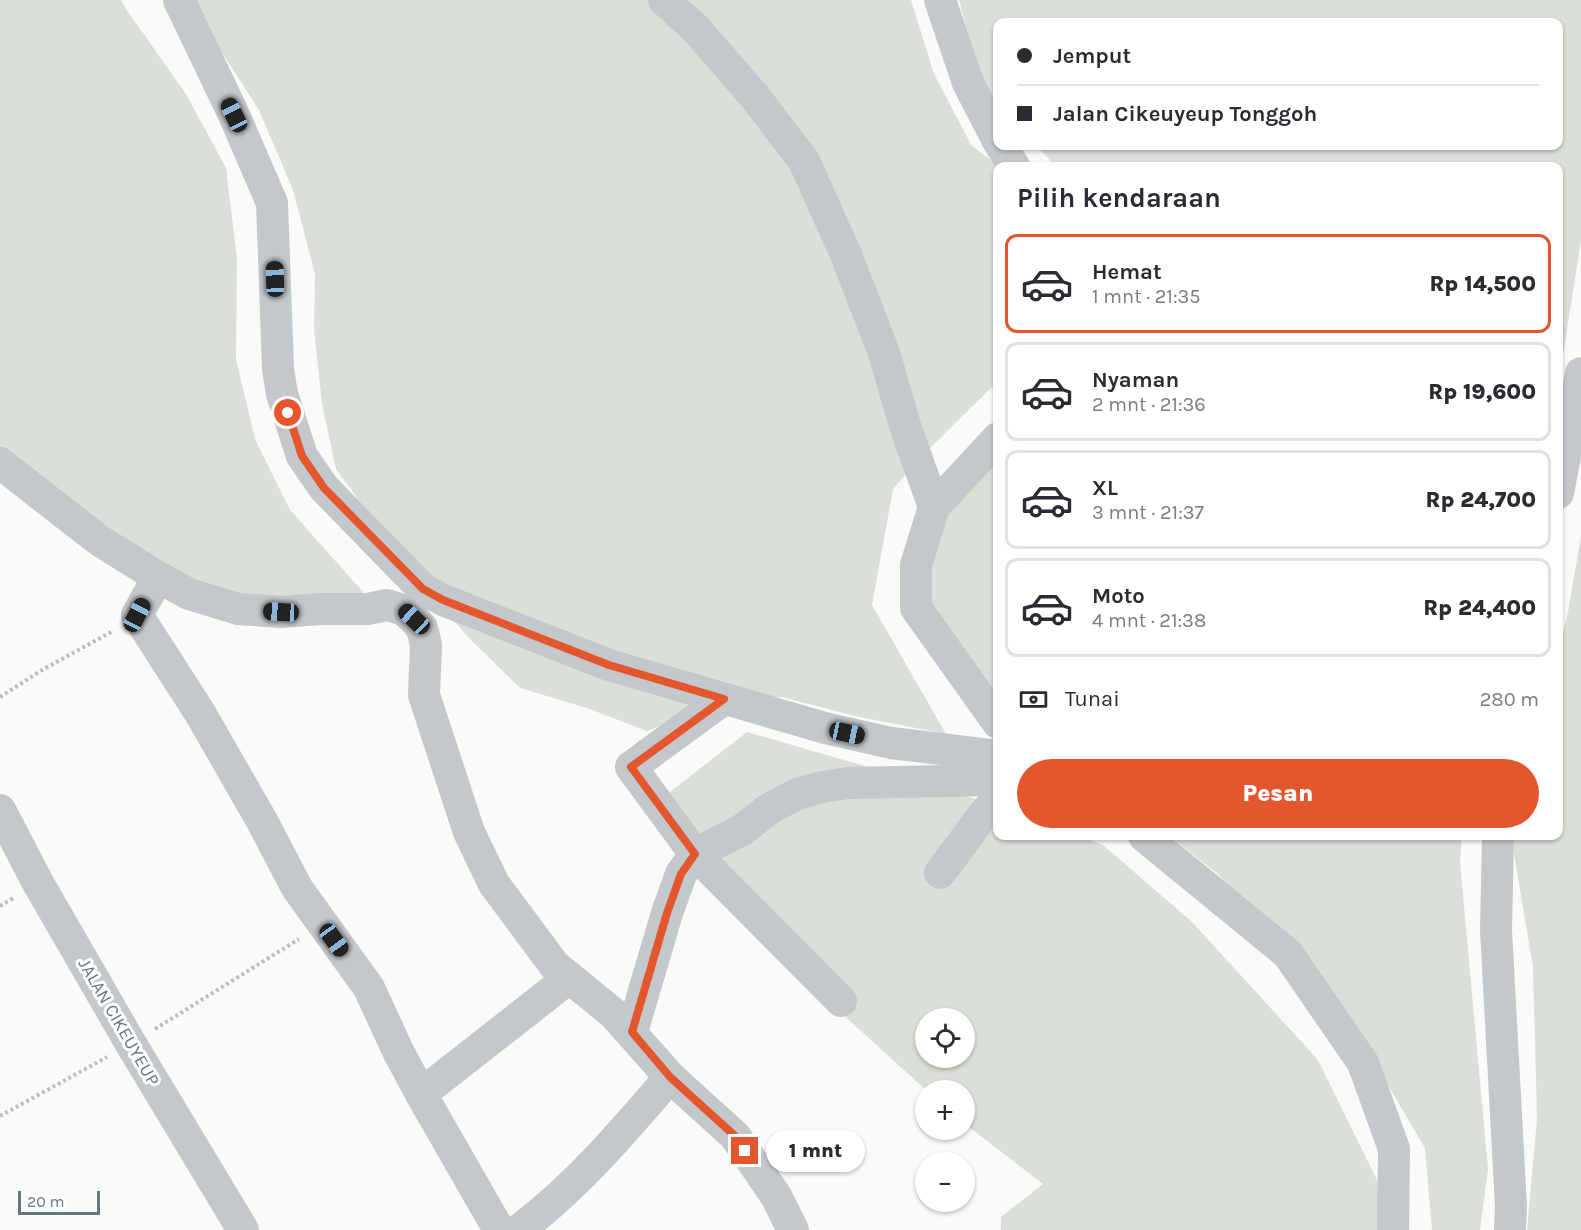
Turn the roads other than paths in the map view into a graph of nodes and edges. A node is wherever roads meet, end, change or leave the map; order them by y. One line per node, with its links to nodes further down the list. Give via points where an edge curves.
1 (179, 0): 11 (street, via 271,199 282,394 302,456 324,488 423,589 443,600 609,665)
2 (664, 0): 9 (street, via 696,29 804,161 848,257)
3 (940, 0): 4 (street, via 968,83)
4 (993, 131)
5 (1581, 373): 8 (street)
6 (993, 443): 9 (street)
7 (0, 464): 10 (street, via 100,541)
8 (1563, 467)
9 (934, 507): 12 (street, via 916,565 916,608)
10 (158, 578): 21 (street, via 189,594 238,609 281,612 368,609 387,604 404,610 414,619 422,628 426,645 424,695 469,832 494,884); 25 (street, via 137,615 200,713 297,888 369,988)
11 (724, 699): 13 (street, via 891,743); 19 (street, via 631,767)
12 (993, 716)
13 (993, 755)
14 (993, 780): 19 (street, via 822,787 797,794 742,830)
15 (993, 804): 20 (street)
16 (0, 810): 26 (street, JALAN CIKEUYEUP, via 131,1044)
17 (1149, 840): 30 (street, via 1288,954 1363,1063 1394,1149)
18 (1498, 840): 31 (street, via 1496,930)
19 (695, 854): 22 (street); 23 (street, via 681,874 667,913)
20 (940, 873)
21 (568, 978): 23 (street); 25 (street)
22 (841, 1001)
23 (632, 1032): 24 (street)
24 (670, 1077): 28 (street, via 602,1155); 29 (street, via 735,1136 776,1196)
25 (421, 1094): 27 (street)
26 (243, 1230)
27 (499, 1230)
28 (519, 1230)
29 (793, 1230)
30 (1393, 1230)
31 (1510, 1230)

